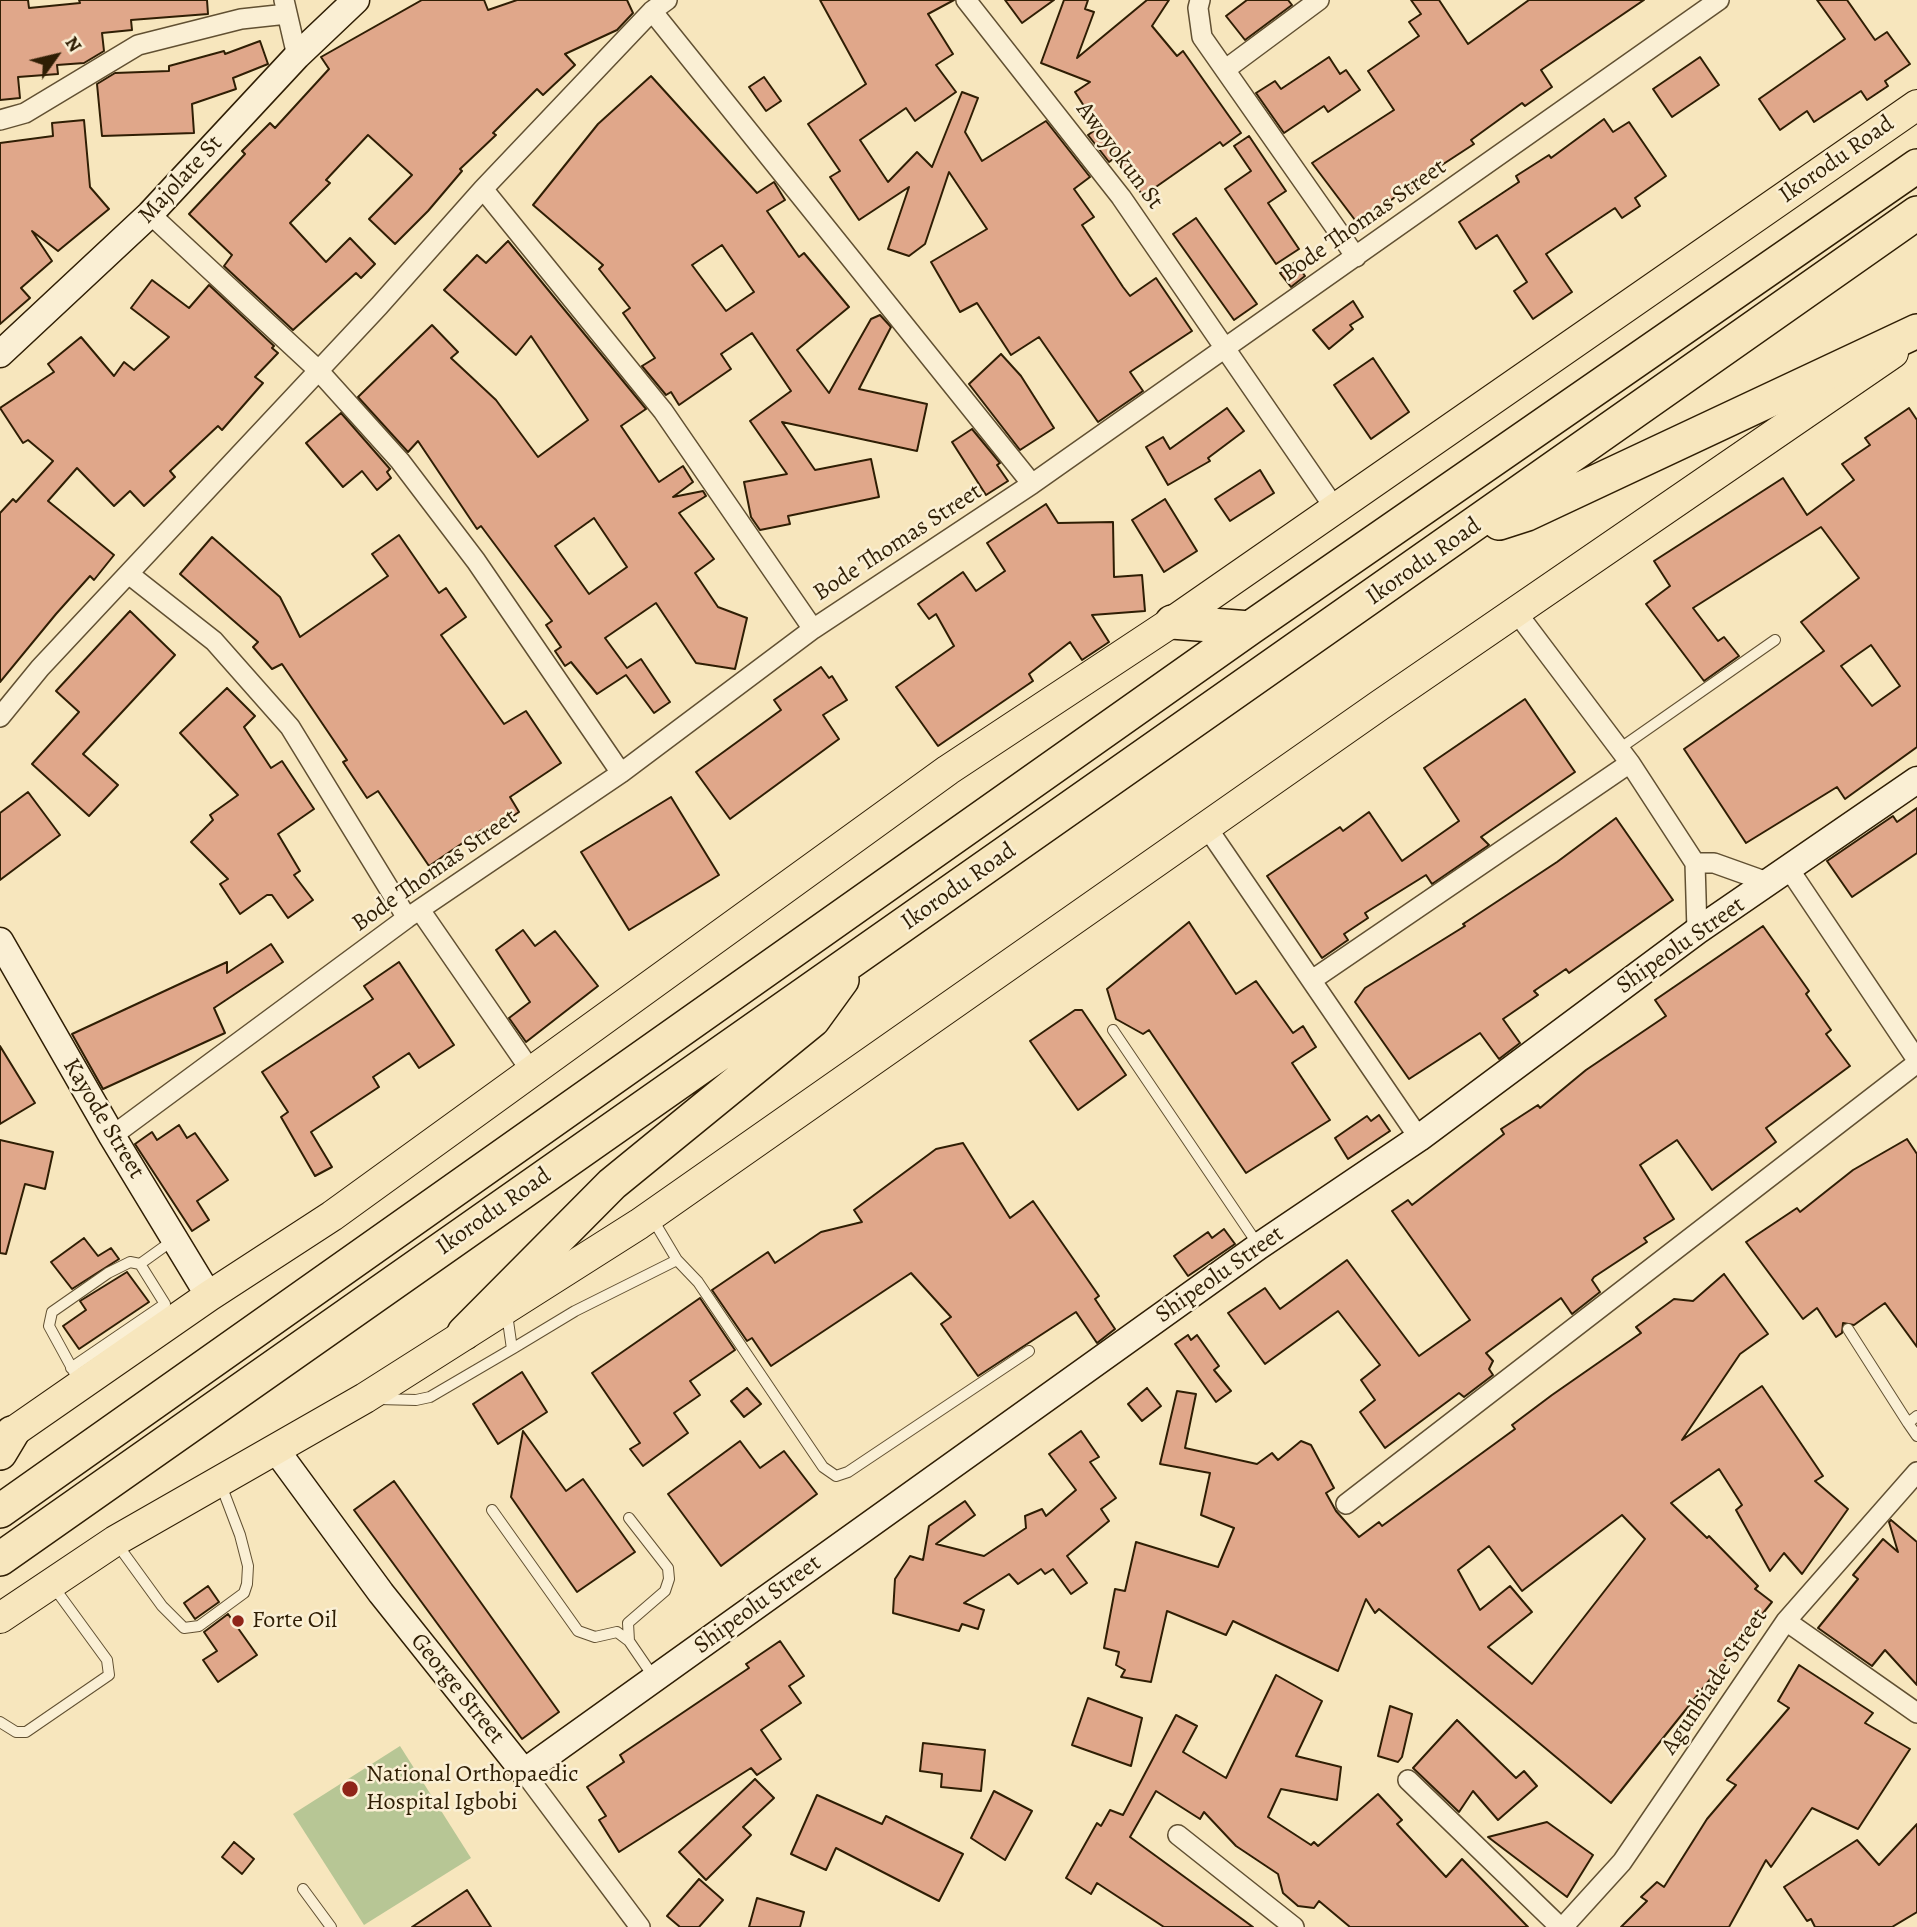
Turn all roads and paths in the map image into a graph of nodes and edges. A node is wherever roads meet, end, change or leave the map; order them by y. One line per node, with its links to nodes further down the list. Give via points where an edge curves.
1 (356, 0): 8 (street, Majolate St)
2 (966, 0): 18 (street, Awoyokun St, via 1121,197)
3 (1200, 0): 9 (street, via 1202,37)
4 (1320, 0): 9 (street)
5 (1719, 0): 16 (street, Bode Thomas Street)
6 (659, 6): 13 (street); 21 (street)
7 (285, 7): 8 (street); 11 (street, via 138,45 25,113)
8 (297, 56): 15 (street, Majolate St)
9 (1226, 68): 16 (street)
10 (1917, 105): 22 (main road, Ikorodu Road)
11 (0, 120)
12 (1917, 166): 27 (highway, Ikorodu Road)
13 (483, 188): 20 (street); 28 (street, via 663,411)
14 (1917, 213): 23 (highway, Ikorodu Road)
15 (150, 215): 19 (street, Majolate St); 20 (street)
16 (1356, 257): 18 (street, Bode Thomas Street)
17 (1917, 334): 23 (highway, via 1527,514); 25 (main road)
18 (1225, 348): 21 (street, Bode Thomas Street); 22 (street, Awoyokun St)
19 (0, 354)
20 (317, 369): 24 (street); 32 (street, via 400,461 476,561)
21 (1032, 484): 28 (street, Bode Thomas Street)
22 (1334, 507): 26 (main road, Ikorodu Road)
23 (1464, 534): 40 (highway, Ikorodu Road)
24 (130, 575): 30 (street, via 40,668); 37 (street, via 214,641 290,727)
25 (1517, 612): 31 (street); 34 (main road)
26 (1172, 622): 27 (highway); 44 (main road, Ikorodu Road, via 948,770)
27 (1250, 628): 68 (highway, Ikorodu Road)
28 (813, 629): 32 (street, Bode Thomas Street)
29 (1775, 640): 31 (lane)
30 (0, 717)
31 (1625, 756): 35 (street); 41 (street)
32 (621, 774): 37 (street, Bode Thomas Street)
33 (1917, 780): 36 (street, Shipeolu Street)
34 (1206, 826): 41 (street); 47 (main road)
35 (1695, 863): 36 (street); 38 (street)
36 (1779, 876): 38 (street, Shipeolu Street); 43 (street)
37 (413, 914): 44 (street); 45 (street, Bode Thomas Street)
38 (1697, 931): 46 (street, Shipeolu Street)
39 (0, 941): 45 (street, Kayode Street)
40 (857, 959): 55 (highway, via 813,1020 612,1184); 71 (highway, Ikorodu Road)
41 (1312, 979): 46 (street)
42 (1113, 1030): 49 (lane)
43 (1917, 1062): 66 (street)
44 (531, 1070): 52 (main road, Ikorodu Road, via 332,1216)
45 (112, 1136): 48 (street, Kayode Street)
46 (1419, 1138): 49 (street, Shipeolu Street)
47 (651, 1216): 50 (lane); 53 (main road)
48 (176, 1239): 51 (lane); 52 (street, Kayode Street)
49 (1259, 1246): 76 (street, Shipeolu Street)
50 (677, 1260): 56 (lane, via 575,1311); 57 (lane, via 698,1282 822,1467 836,1476)
51 (140, 1264): 58 (lane, via 165,1304); 58 (lane, via 130,1262 108,1273 51,1312 50,1326)
52 (209, 1296): 58 (main road, Ikorodu Road)
53 (506, 1310): 55 (main road); 56 (lane)
54 (1848, 1329): 60 (lane)
55 (464, 1333): 59 (main road)
56 (512, 1349): 59 (lane, via 430,1397)
57 (1029, 1351)
58 (76, 1376): 62 (main road, Ikorodu Road)
59 (365, 1398): 63 (main road)
60 (1912, 1420): 61 (lane)
61 (1917, 1436)
62 (4, 1443)
63 (276, 1450): 65 (main road); 79 (street, George Street, via 381,1593)
64 (1917, 1472): 74 (street, Agunbiade Street)
65 (219, 1481): 70 (main road); 70 (lane, via 240,1535 248,1566 247,1584 244,1593 200,1626 184,1628 162,1606)
66 (1346, 1504)
67 (492, 1510): 75 (lane, via 578,1631 595,1637 617,1632)
68 (0, 1511)
69 (629, 1518): 75 (lane, via 668,1568 668,1579 665,1591 628,1623)
70 (115, 1541): 72 (main road)
71 (0, 1559)
72 (51, 1584): 73 (main road); 78 (lane, via 107,1660 109,1675 26,1732 16,1732)
73 (0, 1618)
74 (1786, 1621): 77 (street); 86 (street, Agunbiade Street, via 1622,1862)
75 (629, 1641): 76 (lane)
76 (655, 1679): 79 (street, Shipeolu Street)
77 (1915, 1708)
78 (0, 1722)
79 (524, 1772): 84 (street, George Street)
80 (1408, 1780): 86 (street)
81 (1178, 1835): 85 (street)
82 (303, 1889): 83 (lane)
83 (331, 1927)
84 (639, 1927)
85 (1294, 1927)
86 (1562, 1927)

